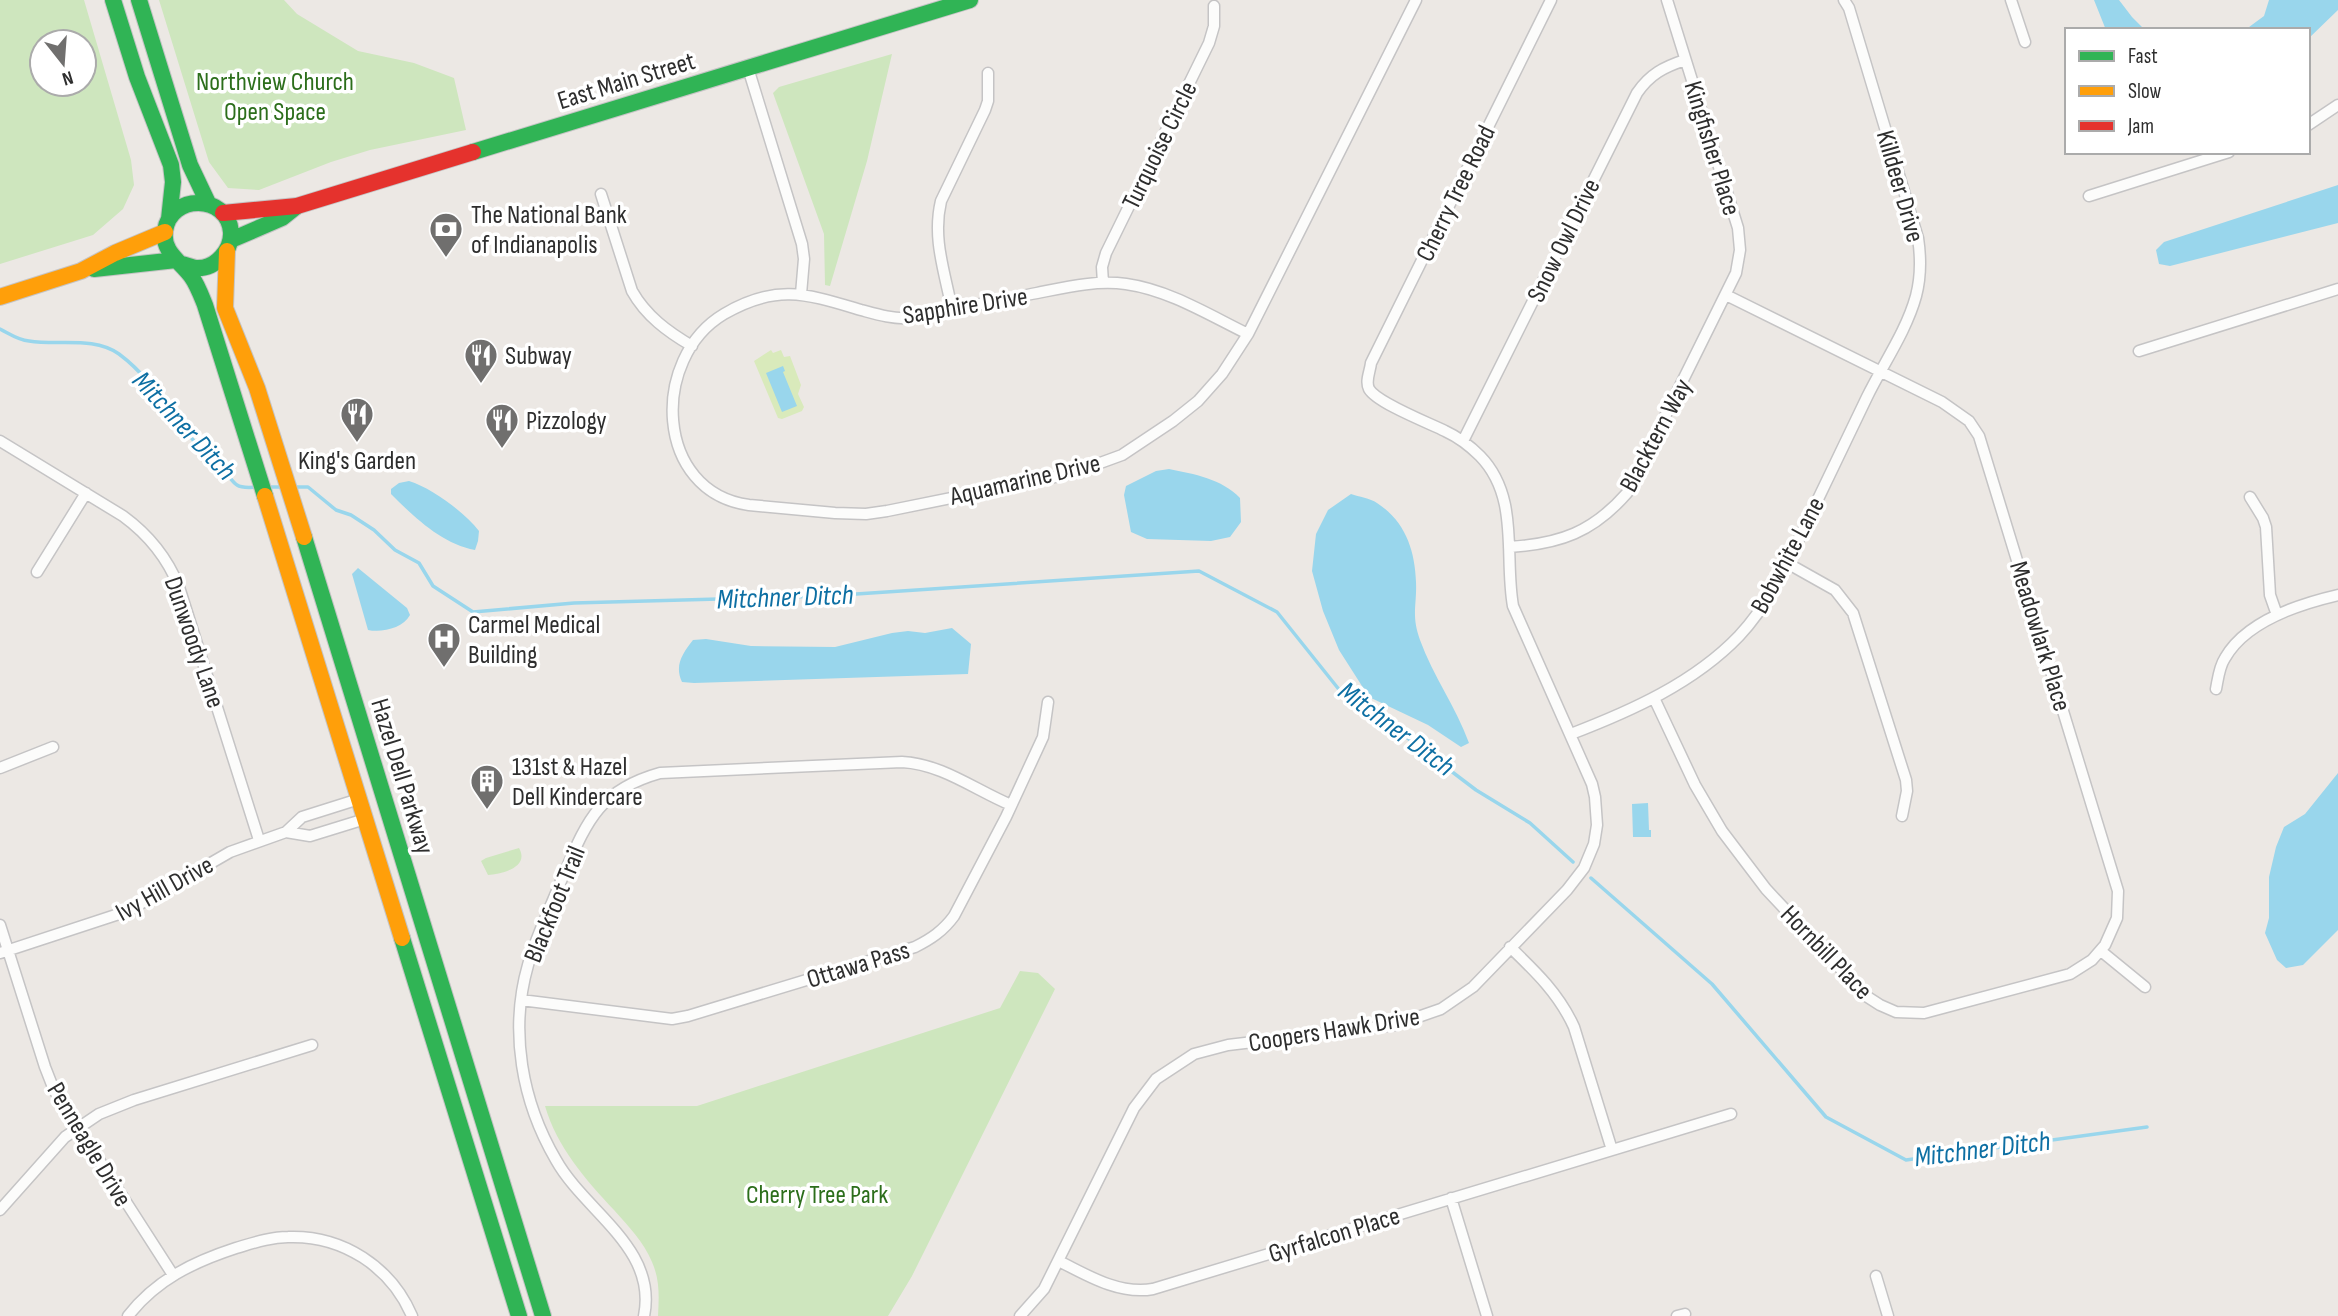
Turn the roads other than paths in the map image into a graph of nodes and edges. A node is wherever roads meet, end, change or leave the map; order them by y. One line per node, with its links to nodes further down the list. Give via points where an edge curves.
1 (113, 0): 22 (main road, via 171,165)
2 (139, 0): 19 (main road, via 190,165)
3 (970, 0): 12 (main road, East Main Street)
4 (1416, 0): 32 (street, Aquamarine Drive)
5 (1551, 0): 36 (street, Cherry Tree Road, via 1371,363)
6 (1667, 0): 11 (street, Kingfisher Place)
7 (1844, 0): 35 (street, Killdeer Drive, via 1921,256 1915,298)
8 (2011, 0): 10 (street)
9 (1213, 6): 26 (street, Turquoise Circle, via 1209,43 1106,253)
10 (2025, 42)
11 (1685, 60): 29 (street, Kingfisher Place, via 1738,228 1736,273); 38 (street, Snow Owl Drive, via 1664,67 1637,93)
12 (748, 68): 20 (main road, East Main Street); 28 (street, via 802,244)
13 (988, 74): 31 (street, via 985,110 938,213 936,236)
14 (2338, 105): 15 (street)
15 (2310, 124)
16 (2223, 154): 18 (street)
17 (601, 194): 33 (street, via 638,302 659,324)
18 (2089, 196)
19 (208, 203): 21 (main road); 22 (main road, via 183,205)
20 (297, 206): 21 (main road, East Main Street); 23 (main road, East Main Street)
21 (223, 213): 23 (main road, via 229,223)
22 (167, 226): 24 (main road, via 167,247); 25 (main road)
23 (229, 245): 24 (main road, via 220,260 205,267); 76 (main road, Hazel Dell Parkway, via 225,308 257,388 293,502)
24 (179, 262): 25 (main road); 52 (main road, Hazel Dell Parkway, via 203,298)
25 (81, 271): 30 (main road)
26 (1103, 283): 31 (street, Sapphire Drive); 32 (street, Sapphire Drive, via 1163,293)
27 (2338, 289): 34 (street)
28 (801, 294): 31 (street, Sapphire Drive, via 894,318); 33 (street, Sapphire Drive, via 763,298 725,314)
29 (1726, 295): 35 (street, Meadowlark Place); 41 (street, Blacktern Way, via 1627,493 1588,528 1559,541)
30 (0, 297)
31 (952, 310)
32 (1248, 334): 33 (street, Aquamarine Drive, via 1198,401 1122,455 1055,477 866,514 735,503 704,487 684,461 673,419 675,388)
33 (692, 346)
34 (2139, 351)
35 (1880, 370): 42 (street, Bobwhite Lane); 60 (street, Meadowlark Place, via 1958,412 1969,421 1985,451 2118,891 2117,918)
36 (1368, 388): 38 (street, Coopers Hawk Drive, via 1381,400)
37 (0, 441): 39 (street, Dunwoody Lane)
38 (1462, 441): 41 (street, Coopers Hawk Drive, via 1481,457 1497,482 1504,500)
39 (86, 493): 43 (street); 57 (street, Dunwoody Lane, via 140,529 170,568)
40 (2250, 497): 45 (street, via 2266,527 2270,595)
41 (1509, 547): 49 (street, Coopers Hawk Drive, via 1513,607)
42 (1787, 563): 47 (street, Bobwhite Lane, via 1770,597 1738,636 1688,679); 54 (street, via 1835,590 1853,613 1906,780)
43 (37, 572)
44 (2338, 594): 45 (street)
45 (2277, 615): 46 (street, via 2232,647)
46 (2216, 690)
47 (1654, 698): 49 (street, Bobwhite Lane); 60 (street, Hornbill Place, via 1722,831 1766,888 1872,1001 1896,1012 1933,1011 2070,974)
48 (1048, 702): 53 (street, Ottawa Pass, via 1043,737)
49 (1571, 734): 59 (street, Coopers Hawk Drive, via 1595,797 1594,844 1584,868 1567,890)
50 (53, 747): 51 (street)
51 (0, 768)
52 (359, 799): 55 (main road, Hazel Dell Parkway); 56 (street, Ivy Hill Drive, via 302,817)
53 (1011, 805): 63 (street, Ottawa Pass, via 954,916 945,928 915,947 688,1016 672,1018); 63 (street, Blackfoot Trail, via 919,763 680,771 643,778 613,794 587,822 536,941)
54 (1902, 816)
55 (365, 819): 56 (street, Ivy Hill Drive, via 310,836); 75 (main road, Hazel Dell Parkway)
56 (286, 832): 57 (street, Ivy Hill Drive)
57 (260, 840): 61 (street, Ivy Hill Drive, via 217,859 128,911)
58 (0, 925): 61 (street, Penneagle Drive)
59 (1510, 947): 67 (street, via 1565,1008); 70 (street, Coopers Hawk Drive, via 1473,987 1431,1014 1395,1025 1227,1045 1194,1054 1169,1069 1134,1108)
60 (2101, 951): 62 (street)
61 (4, 952): 66 (street, Penneagle Drive, via 48,1078)
62 (2145, 987)
63 (521, 1000): 77 (street, Blackfoot Trail, via 519,1034 530,1106 556,1161 634,1254 645,1282)
64 (312, 1045): 66 (street, via 127,1102)
65 (1731, 1114): 67 (street, Gyrfalcon Place)
66 (77, 1128): 69 (street); 71 (street, Penneagle Drive)
67 (1612, 1150): 68 (street, Gyrfalcon Place)
68 (1451, 1198): 70 (street, Gyrfalcon Place, via 1141,1291 1114,1286); 79 (street)
69 (0, 1210)
70 (1059, 1261): 78 (street, Coopers Hawk Drive, via 1038,1297)
71 (173, 1275): 73 (street); 74 (street, via 202,1260 261,1241 288,1237 323,1240 347,1248 379,1269)
72 (1876, 1276): 80 (street)
73 (128, 1316)
74 (412, 1316)
75 (519, 1316)
76 (543, 1316)
77 (643, 1316)
78 (1020, 1316)
79 (1487, 1316)
80 (1888, 1316)

